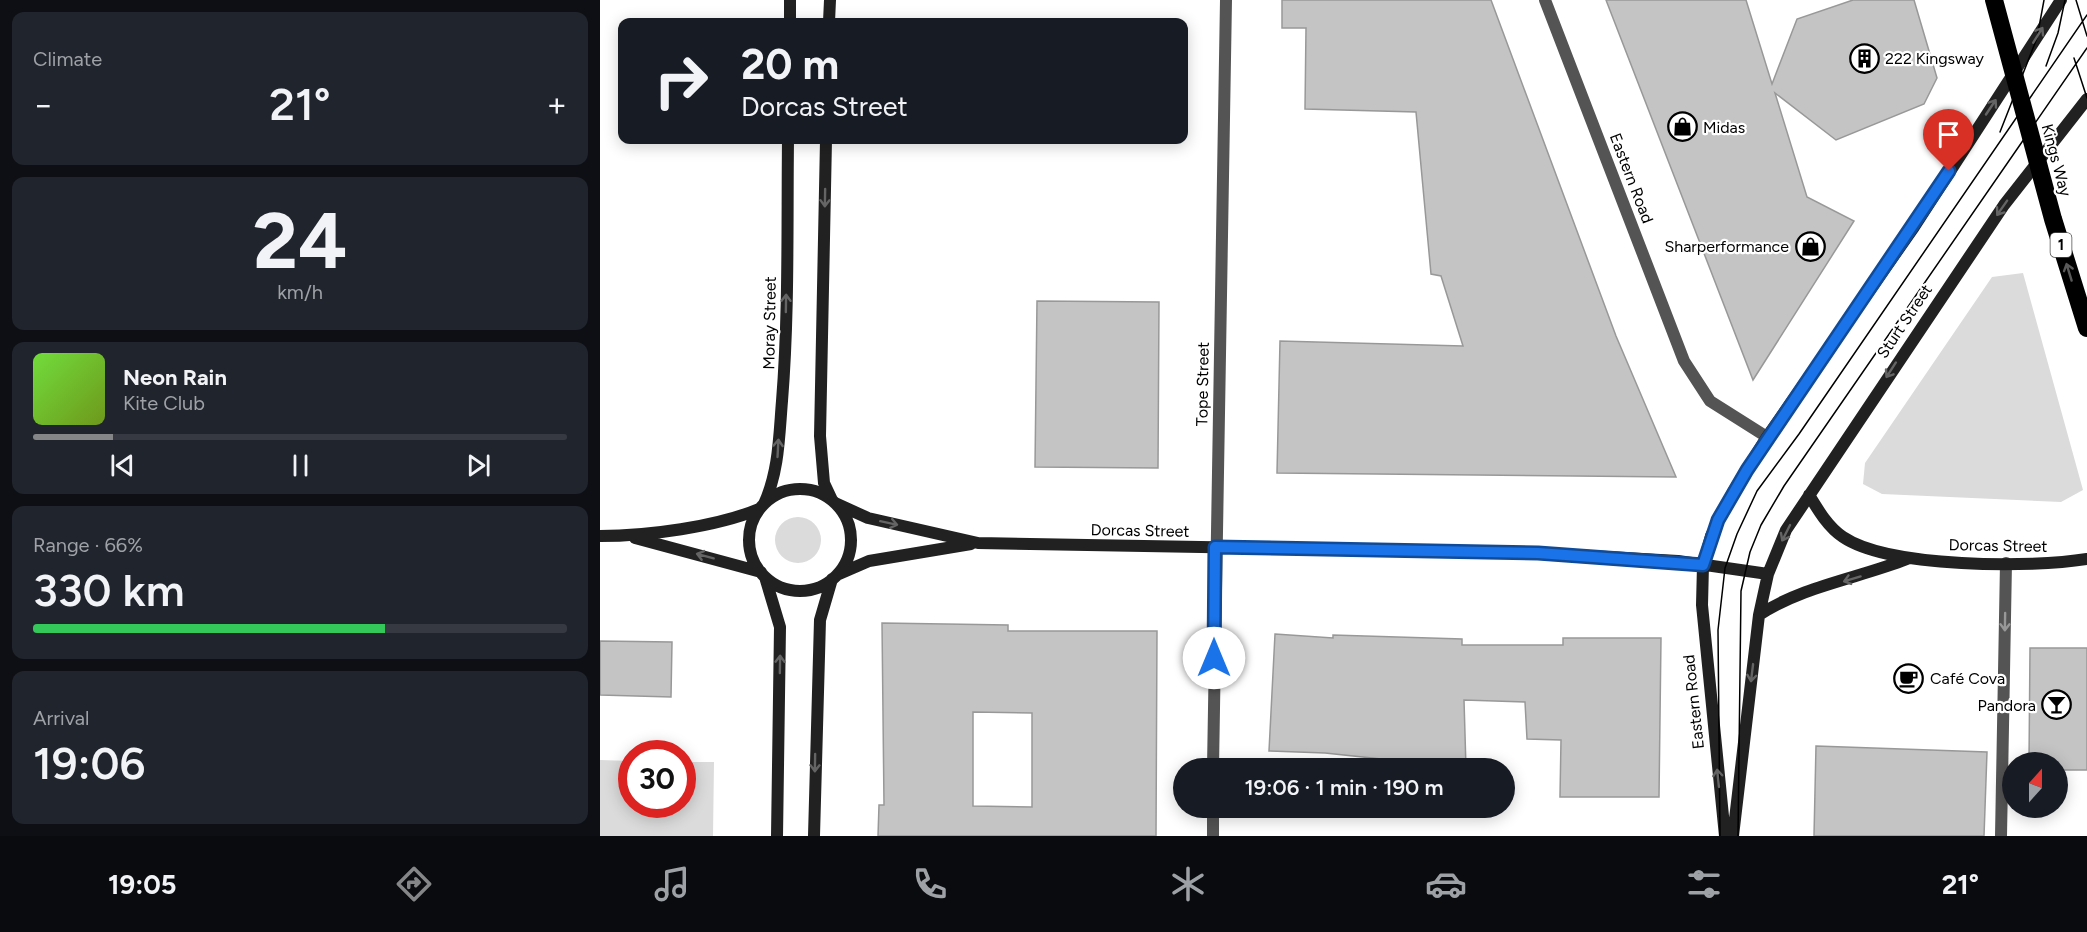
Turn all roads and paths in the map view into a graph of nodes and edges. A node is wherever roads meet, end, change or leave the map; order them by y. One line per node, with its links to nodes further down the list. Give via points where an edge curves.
1 (790, 0): 7 (street)
2 (830, 0): 8 (street)
3 (1226, 0): 22 (street, Tope Street)
4 (1545, 0): 15 (street, Eastern Road, via 1684,361 1710,401)
5 (1994, 0): 9 (highway, Kings Way / 1)
6 (2061, 0): 9 (street, one-way to 6)
7 (790, 18)
8 (829, 18)
9 (2015, 70): 13 (highway, Kings Way / 1); 15 (street, one-way to 9, via 1914,227)
10 (2087, 99): 13 (street, Sturt Street)
11 (788, 144): 18 (street, Moray Street, one-way to 11, via 773,484 777,461 785,361)
12 (826, 144): 17 (street, one-way to 17, via 820,436 824,483)
13 (2037, 161): 14 (highway, Kings Way / 1, one-way to 13); 16 (street, Sturt Street, one-way to 16, via 1924,321)
14 (2087, 328)
15 (1767, 437): 26 (street, via 1725,506)
16 (1809, 495): 23 (street, Dorcas Street, via 1841,536); 28 (street, Sturt Street, one-way to 28, via 1786,530)
17 (833, 502): 18 (street, via 813,491 792,490 782,492); 21 (street, Dorcas Street, one-way to 21, via 861,516); 29 (street, via 848,522 850,544 844,566)
18 (762, 507): 20 (street, via 716,522); 27 (street, via 754,519 749,541)
19 (600, 536): 20 (street)
20 (629, 536): 27 (street, one-way to 20)
21 (978, 543): 22 (street, Dorcas Street); 29 (street, Dorcas Street, via 869,561)
22 (1215, 547): 26 (street, Dorcas Street, via 1538,553); 31 (street, Tope Street)
23 (1907, 559): 25 (street, Dorcas Street); 30 (street, Dorcas Street, one-way to 30, via 1802,593)
24 (2087, 559): 25 (street, Dorcas Street)
25 (2006, 563): 38 (street, one-way to 38)
26 (1703, 565): 28 (street, Dorcas Street); 36 (street, Eastern Road, one-way to 26, via 1704,647)
27 (763, 574): 29 (street, via 792,590 813,589); 33 (street, one-way to 27, via 780,627)
28 (1768, 574): 30 (street)
29 (834, 577): 34 (street, one-way to 34, via 820,620)
30 (1759, 615): 37 (street, one-way to 37)
31 (1213, 758)
32 (1213, 818): 35 (street)
33 (777, 836)
34 (814, 836)
35 (1213, 836)
36 (1725, 836)
37 (1734, 836)
38 (2001, 836)

